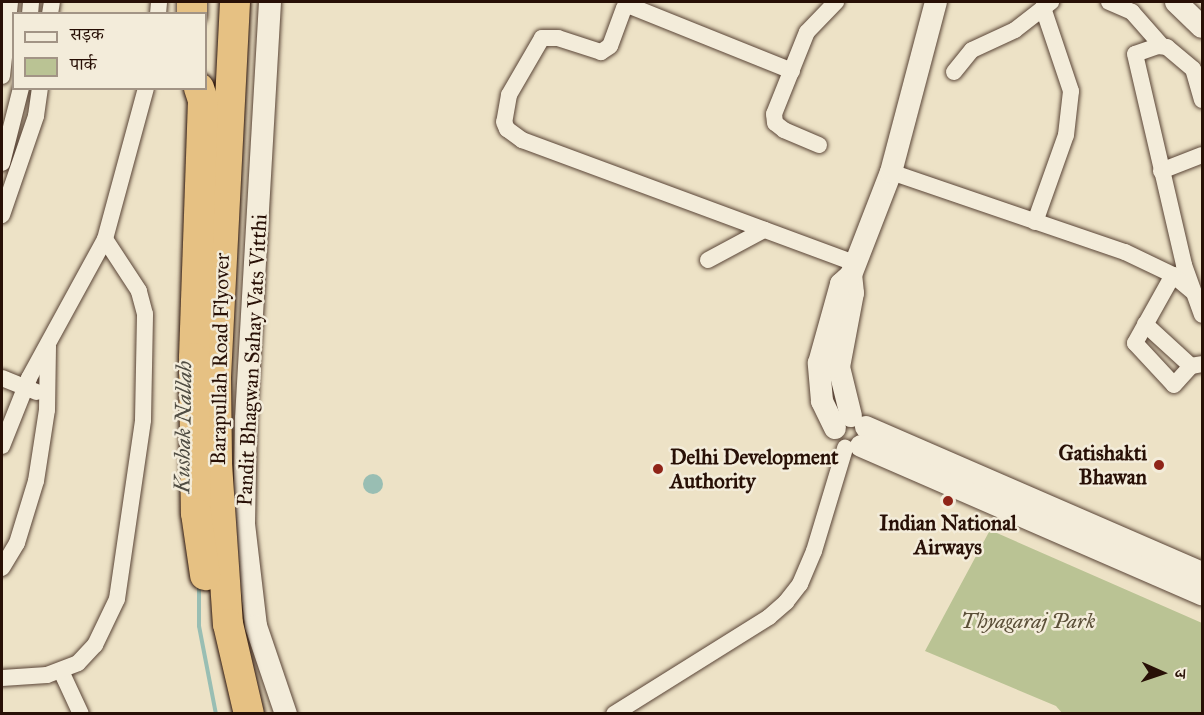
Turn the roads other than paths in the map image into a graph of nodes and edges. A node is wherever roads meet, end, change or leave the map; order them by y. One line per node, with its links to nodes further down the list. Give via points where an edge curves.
1 (10, 2): 14 (street)
2 (220, 2): 20 (highway, bridge)
3 (235, 2): 20 (highway, Barapullah Road Flyover, bridge)
4 (270, 2): 51 (street, Pandit Bhagwan Sahay Vats Vitthi, via 244,512 256,626)
5 (836, 2): 12 (street, via 807,32)
6 (931, 2): 25 (street)
7 (1109, 2): 11 (street, via 1132,12)
8 (1176, 2): 10 (street)
9 (1047, 5): 13 (street, via 1015,30 972,50); 27 (street, via 1071,91 1066,135)
10 (1203, 27)
11 (1162, 46): 19 (street, via 1193,69); 24 (street, via 1137,52 1134,58)
12 (792, 71): 21 (street, via 774,114 775,123); 28 (street, via 630,6 624,8 609,46 601,52 558,38 542,38 506,103 507,129 522,140)
13 (954, 72)
14 (2, 76)
15 (20, 90): 23 (street)
16 (40, 90): 26 (street, via 36,116)
17 (145, 90): 29 (street)
18 (200, 90): 49 (highway, Barapullah Road Flyover, bridge, via 203,100 194,358 196,513 213,633)
19 (1203, 100)
20 (230, 107): 50 (highway, Barapullah Road Flyover, bridge, via 216,379 217,464 228,624)
21 (819, 145)
22 (1203, 155): 24 (street)
23 (2, 163)
24 (1161, 171): 33 (street)
25 (891, 172): 27 (street); 31 (street)
26 (2, 215)
27 (1035, 222): 32 (street, via 1125,252)
28 (764, 230): 30 (street); 31 (street)
29 (105, 239): 36 (street); 46 (street, via 139,291 145,314 143,420 117,599 94,645 78,663)
30 (708, 260)
31 (853, 269): 41 (street, via 853,293 839,367)
32 (1173, 275): 33 (street); 35 (street)
33 (1192, 292): 34 (street)
34 (1203, 315)
35 (1145, 324): 37 (street); 37 (street, via 1135,343 1172,385)
36 (48, 346): 39 (street); 40 (street)
37 (1196, 365)
38 (2, 378): 39 (street)
39 (25, 388): 40 (street); 42 (street)
40 (48, 397): 43 (street, via 36,481 18,543)
41 (852, 433): 44 (street); 45 (street); 52 (street, via 814,551 800,584 786,602 769,617)
42 (2, 446)
43 (2, 568)
44 (1203, 573)
45 (1203, 594)
46 (61, 671): 47 (street); 48 (street)
47 (2, 678)
48 (81, 714)
49 (231, 714)
50 (249, 714)
51 (286, 714)
52 (614, 714)

